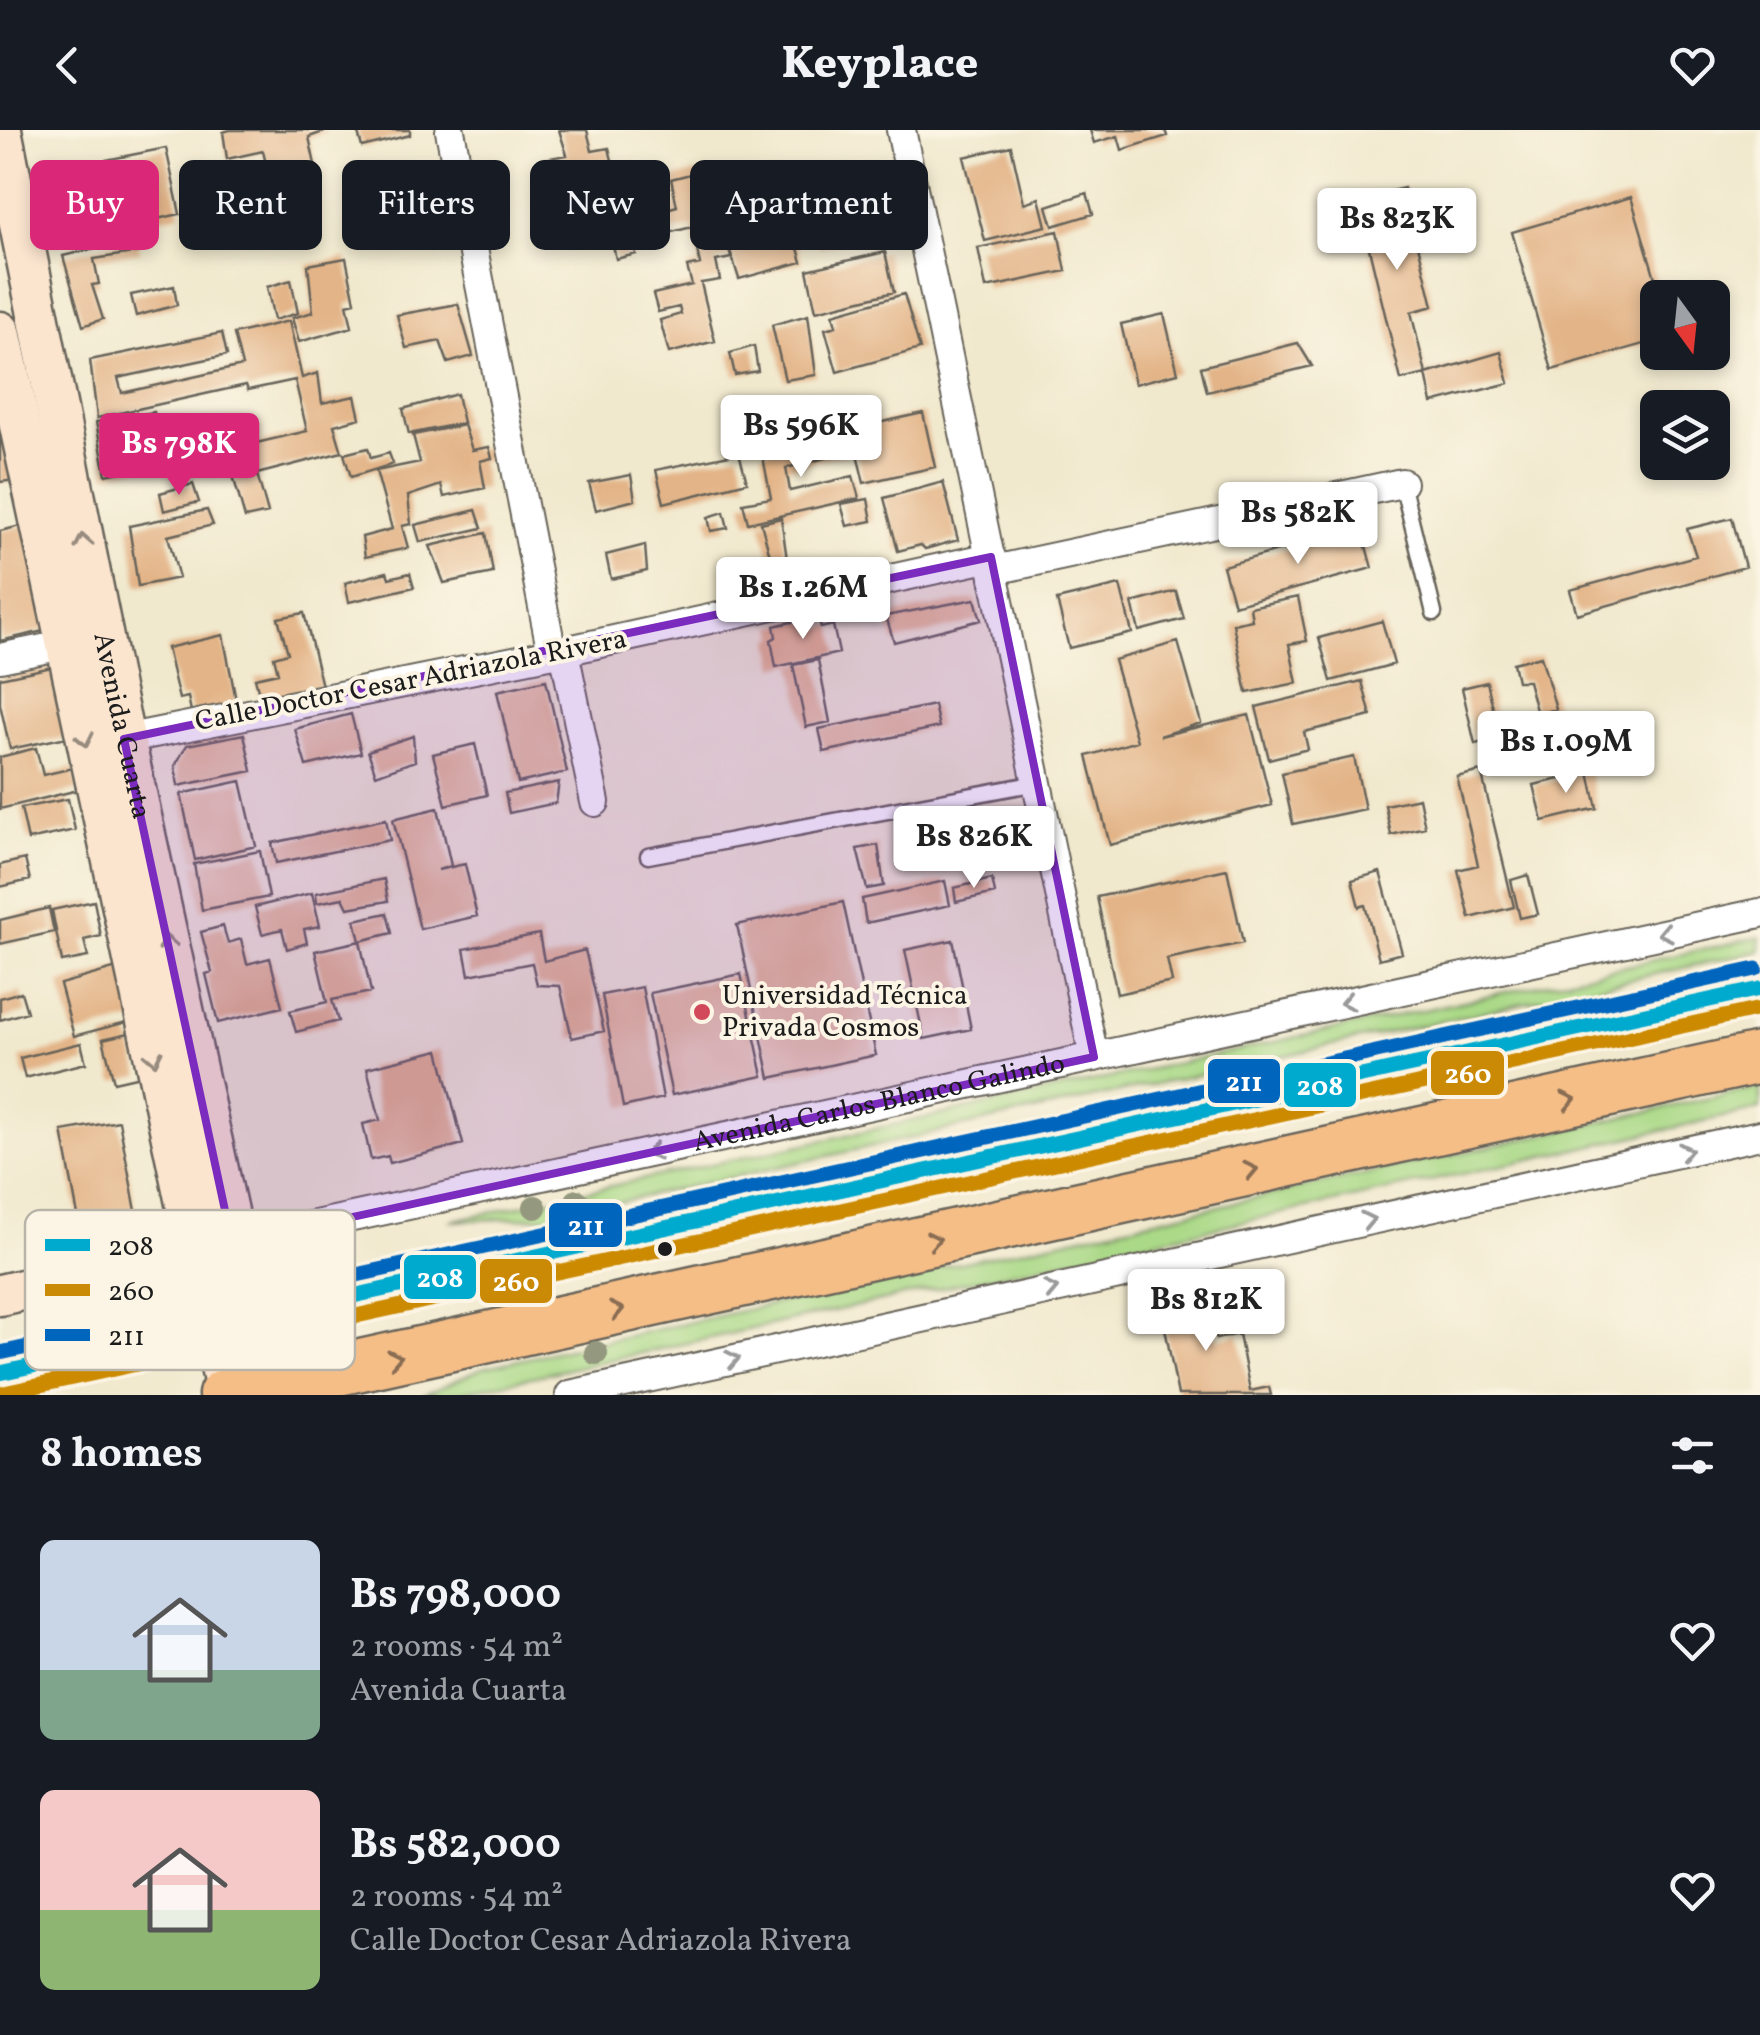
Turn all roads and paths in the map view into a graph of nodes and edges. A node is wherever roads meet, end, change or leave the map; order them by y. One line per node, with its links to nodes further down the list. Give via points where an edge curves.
1 (2, 130): 8 (street, Avenida Cuarta, one-way to 1)
2 (901, 130): 6 (street)
3 (449, 131): 9 (street)
4 (0, 332): 8 (street, Avenida Cuarta)
5 (1402, 483): 6 (street, Calle Doctor Cesar Adriazola Rivera); 7 (lane)
6 (992, 564): 9 (street, Calle Doctor Cesar Adriazola Rivera); 12 (street)
7 (1434, 612)
8 (84, 641): 10 (street); 11 (street, Avenida Cuarta); 20 (street, Avenida Cuarta, one-way to 20)
9 (558, 652): 11 (street, Calle Doctor Cesar Adriazola Rivera); 13 (street)
10 (0, 658)
11 (124, 738): 21 (street, Avenida Cuarta, one-way to 11)
12 (1037, 783): 14 (lane); 17 (street)
13 (596, 802)
14 (648, 856)
15 (1760, 913): 17 (street, Avenida Carlos Blanco Galindo, one-way to 17)
16 (1760, 989): 25 (highway)
17 (1094, 1057): 22 (street, Avenida Carlos Blanco Galindo, one-way to 22)
18 (1760, 1058): 27 (highway, one-way to 18)
19 (1760, 1135): 31 (street, one-way to 19)
20 (206, 1210)
21 (207, 1210)
22 (355, 1217)
23 (25, 1289): 24 (street, Avenida Carlos Blanco Galindo)
24 (0, 1295)
25 (355, 1295)
26 (25, 1367): 29 (highway)
27 (355, 1368)
28 (346, 1370): 30 (highway, one-way to 28)
29 (0, 1373)
30 (242, 1393)
31 (570, 1395)

